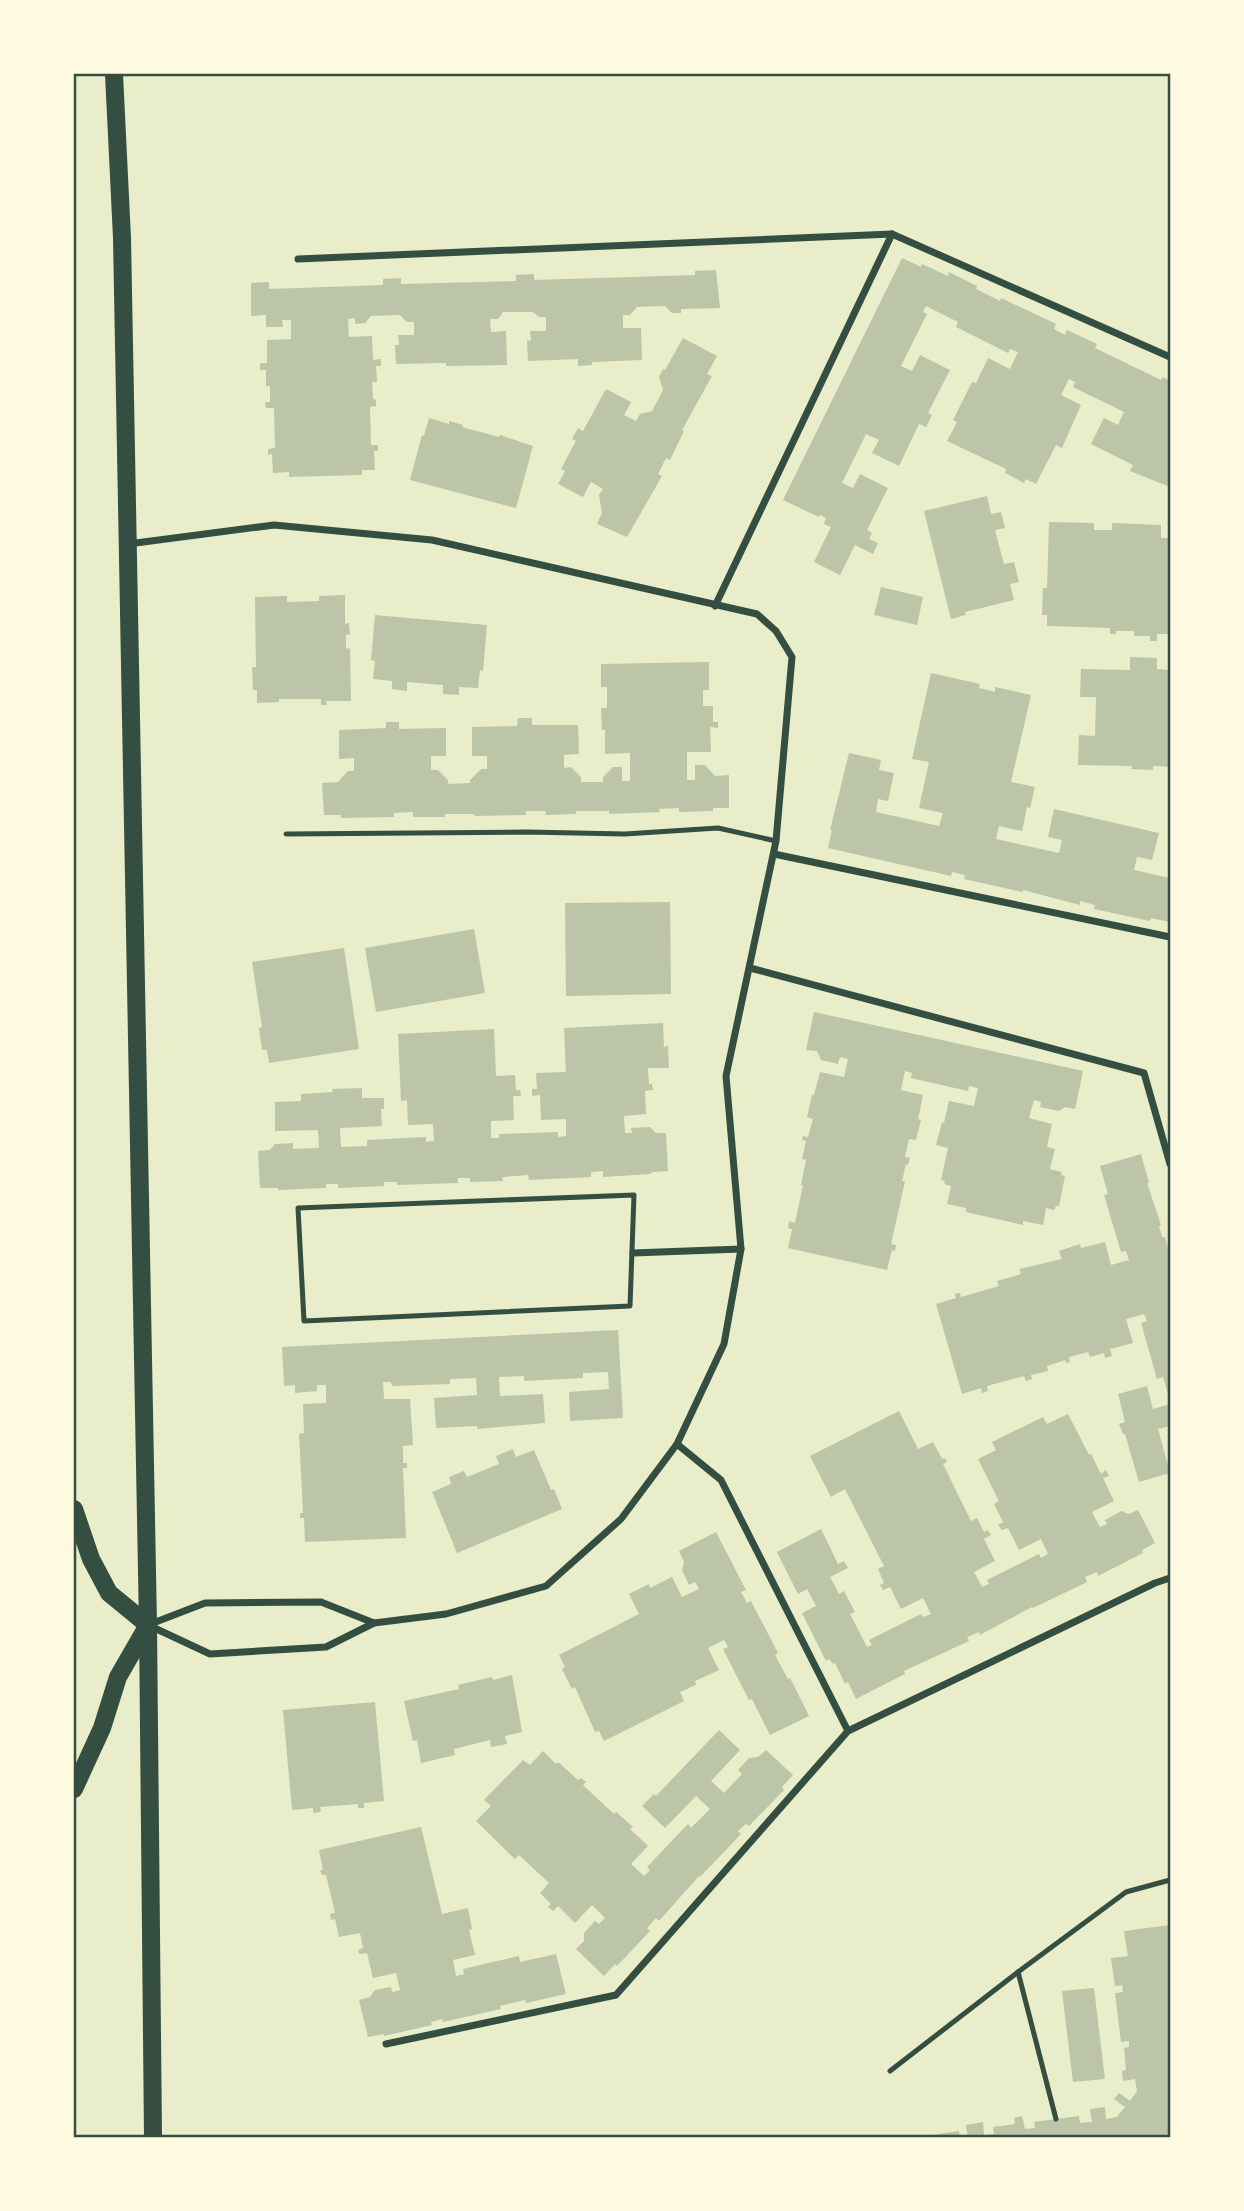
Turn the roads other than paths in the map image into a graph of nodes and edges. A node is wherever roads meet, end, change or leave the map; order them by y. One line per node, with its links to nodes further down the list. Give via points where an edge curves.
1 (114, 74): 5 (main road)
2 (892, 234): 3 (street); 4 (street); 6 (street)
3 (298, 259)
4 (1171, 356)
5 (128, 544): 6 (street, via 274,525 432,540); 19 (main road)
6 (715, 606): 8 (street, via 757,614 776,631 792,657)
7 (286, 834): 8 (lane, via 625,834 718,828)
8 (776, 841): 9 (street)
9 (774, 854): 10 (street); 11 (street)
10 (1171, 937)
11 (750, 968): 12 (street, via 1144,1073); 13 (street, via 726,1076)
12 (1171, 1164)
13 (741, 1249): 14 (street); 15 (street, via 724,1344)
14 (633, 1253): 14 (lane, via 634,1195 298,1208 304,1321 630,1306)
15 (677, 1444): 18 (street, via 621,1519 546,1586 446,1614); 20 (street, via 721,1480)
16 (74, 1509): 19 (main road, via 90,1559 109,1593)
17 (1171, 1578): 20 (street)
18 (374, 1623): 19 (street, via 321,1602 205,1603); 19 (street, via 326,1647 210,1654)
19 (148, 1625): 21 (main road, via 118,1677 102,1728); 27 (main road)
20 (848, 1731): 24 (street, via 616,1995)
21 (74, 1790)
22 (1171, 1880): 23 (lane, via 1126,1892)
23 (1018, 1972): 25 (lane); 26 (lane)
24 (386, 2044)
25 (890, 2071)
26 (1056, 2119)
27 (153, 2137)

